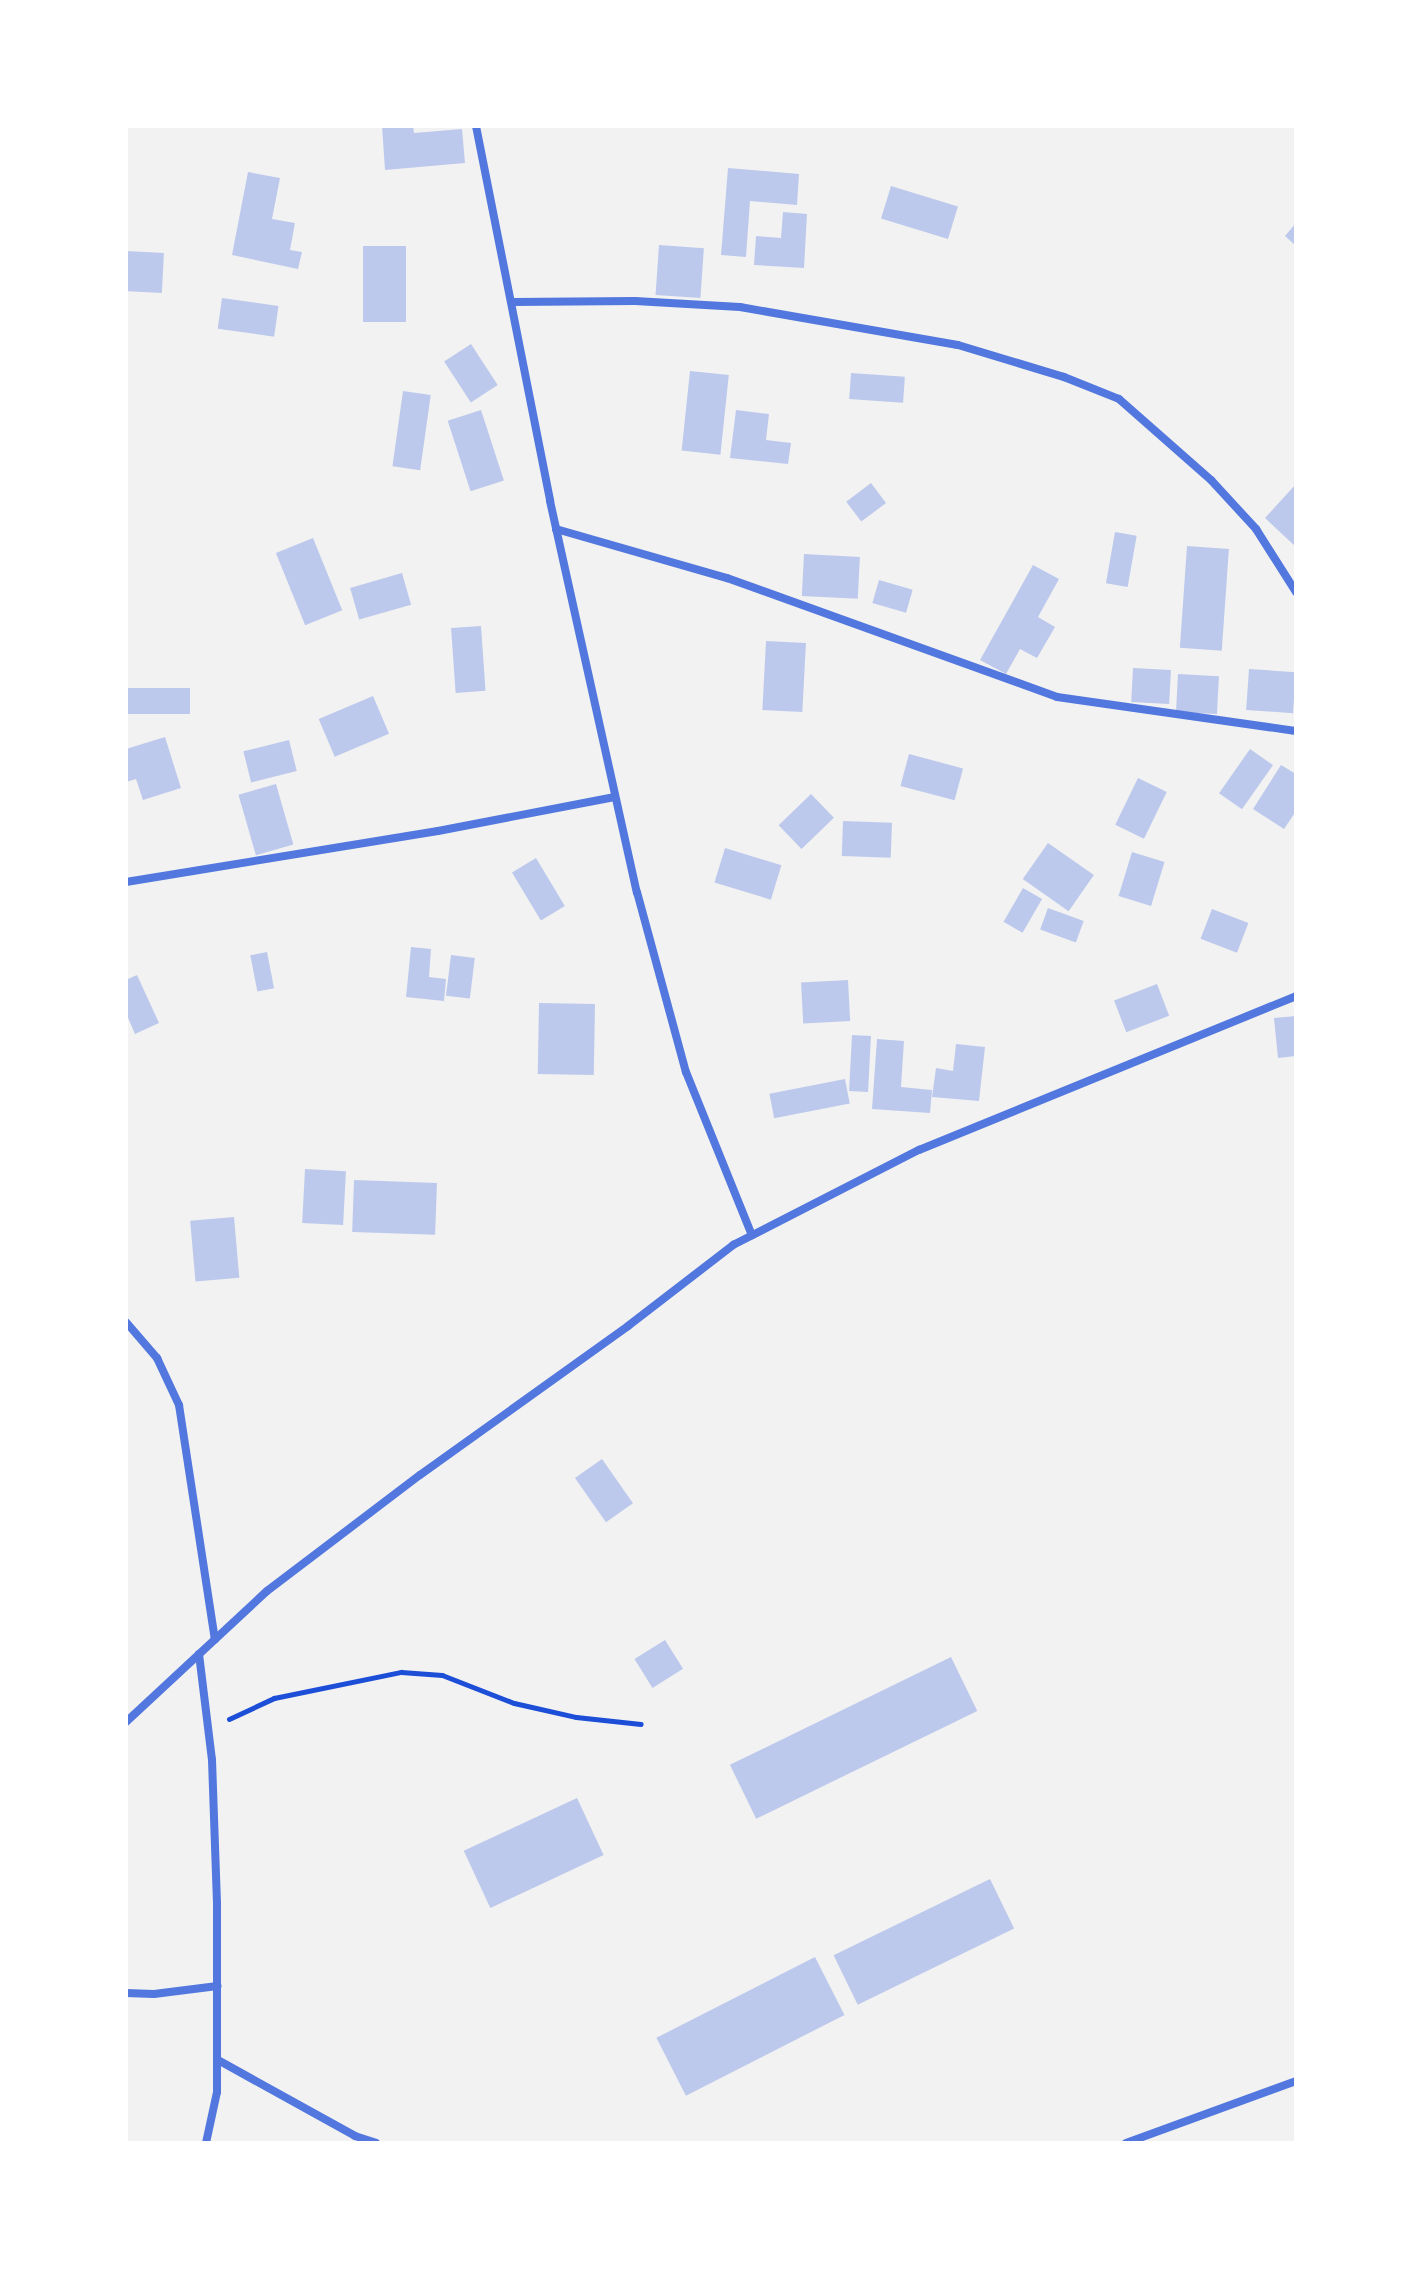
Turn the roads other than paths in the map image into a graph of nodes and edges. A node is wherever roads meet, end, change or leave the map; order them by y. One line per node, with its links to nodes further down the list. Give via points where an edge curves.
1 (476, 126): 2 (street)
2 (513, 302): 3 (street); 4 (street, via 740,307 958,345 1064,377 1119,399 1211,480 1256,529)
3 (556, 529): 5 (street, via 727,578 1057,697); 6 (street)
4 (1296, 592)
5 (1296, 731)
6 (615, 797): 7 (street); 9 (street, via 686,1072)
7 (126, 882)
8 (1296, 996): 9 (street, via 919,1150)
9 (752, 1235): 11 (street, via 267,1591)
10 (126, 1322): 11 (street, via 157,1358 179,1405)
11 (215, 1639): 12 (street)
12 (199, 1654): 13 (street); 14 (street, via 208,1729)
13 (126, 1722)
14 (217, 1986): 15 (street); 16 (street)
15 (126, 1993)
16 (218, 2060): 18 (street); 19 (street)
17 (1296, 2081): 20 (street)
18 (206, 2143)
19 (376, 2143)
20 (1126, 2143)

